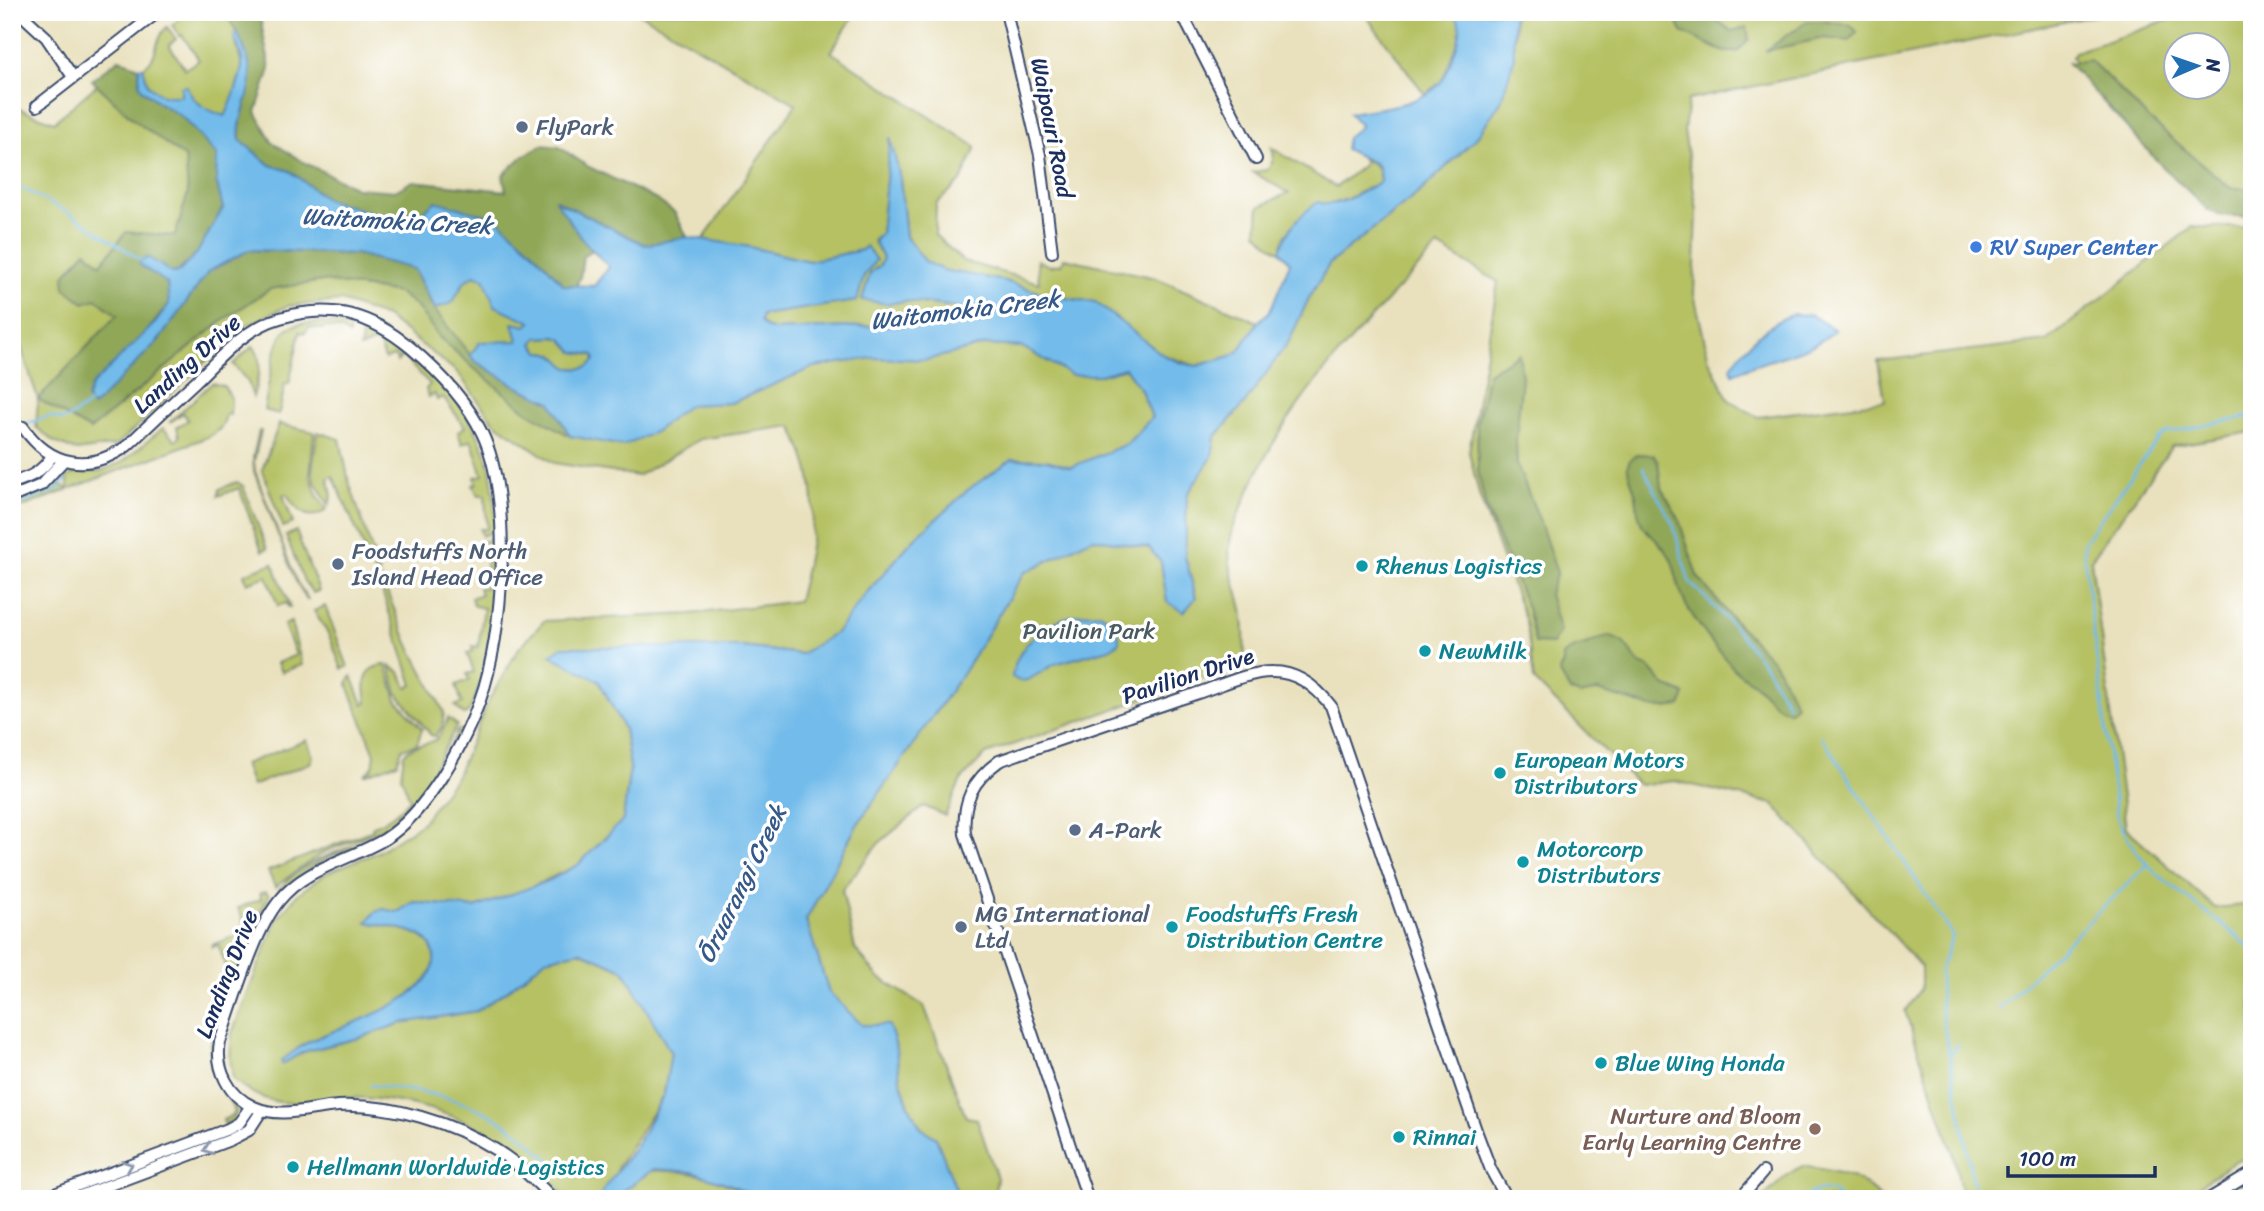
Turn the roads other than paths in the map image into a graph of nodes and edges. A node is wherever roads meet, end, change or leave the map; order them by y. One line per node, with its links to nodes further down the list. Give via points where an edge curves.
1 (19, 12): 5 (street, via 47,37)
2 (158, 12): 5 (street)
3 (1006, 12): 8 (street, Waipouri Road, via 1040,155)
4 (1181, 12): 7 (street)
5 (73, 77): 6 (street)
6 (37, 106)
7 (1256, 159)
8 (1052, 252)
9 (23, 427): 10 (street, Landing Drive, via 38,447)
10 (52, 456): 11 (street, Landing Drive); 12 (street, via 35,475)
11 (64, 460): 13 (street, via 41,485); 14 (street, Landing Drive, via 100,460 115,454 244,335 278,318 321,312 371,320 417,353 460,400 482,433 493,466 501,529 499,600 482,697 448,765 408,820 385,839 312,874 280,899 268,917 218,1051 228,1087)
12 (12, 483)
13 (12, 497)
14 (256, 1108): 17 (street, one-way to 14, via 228,1129); 18 (street, one-way to 18, via 249,1130 230,1140); 19 (street, via 281,1114 339,1106 402,1112 433,1121 498,1151)
15 (1763, 1172): 22 (street)
16 (2252, 1173): 23 (street)
17 (41, 1199)
18 (72, 1199)
19 (553, 1199)
20 (1088, 1199): 21 (street, Pavilion Drive, via 965,834 963,818 969,793 999,761 1273,672 1311,685 1331,706 1477,1133)
21 (1507, 1199)
22 (1740, 1199)
23 (2209, 1199)

